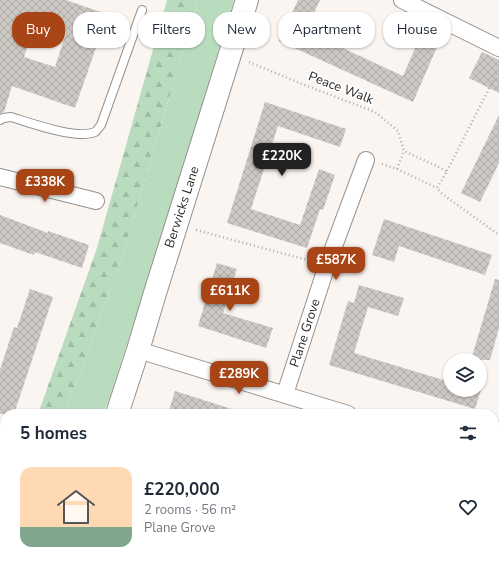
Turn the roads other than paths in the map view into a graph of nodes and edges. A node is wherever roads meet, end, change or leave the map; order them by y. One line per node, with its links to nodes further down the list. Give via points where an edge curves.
1 (247, 0): 9 (street, Berwicks Lane)
2 (402, 0): 4 (street)
3 (142, 10): 5 (lane, via 101,125 96,132 83,135 66,133 11,117)
4 (499, 48)
5 (0, 120)
6 (366, 160): 10 (street, Plane Grove, via 327,265)
7 (0, 177): 8 (street)
8 (96, 201)
9 (138, 350): 10 (street); 11 (street, Berwicks Lane)
10 (285, 394): 12 (street)
11 (119, 409)
12 (332, 409)

